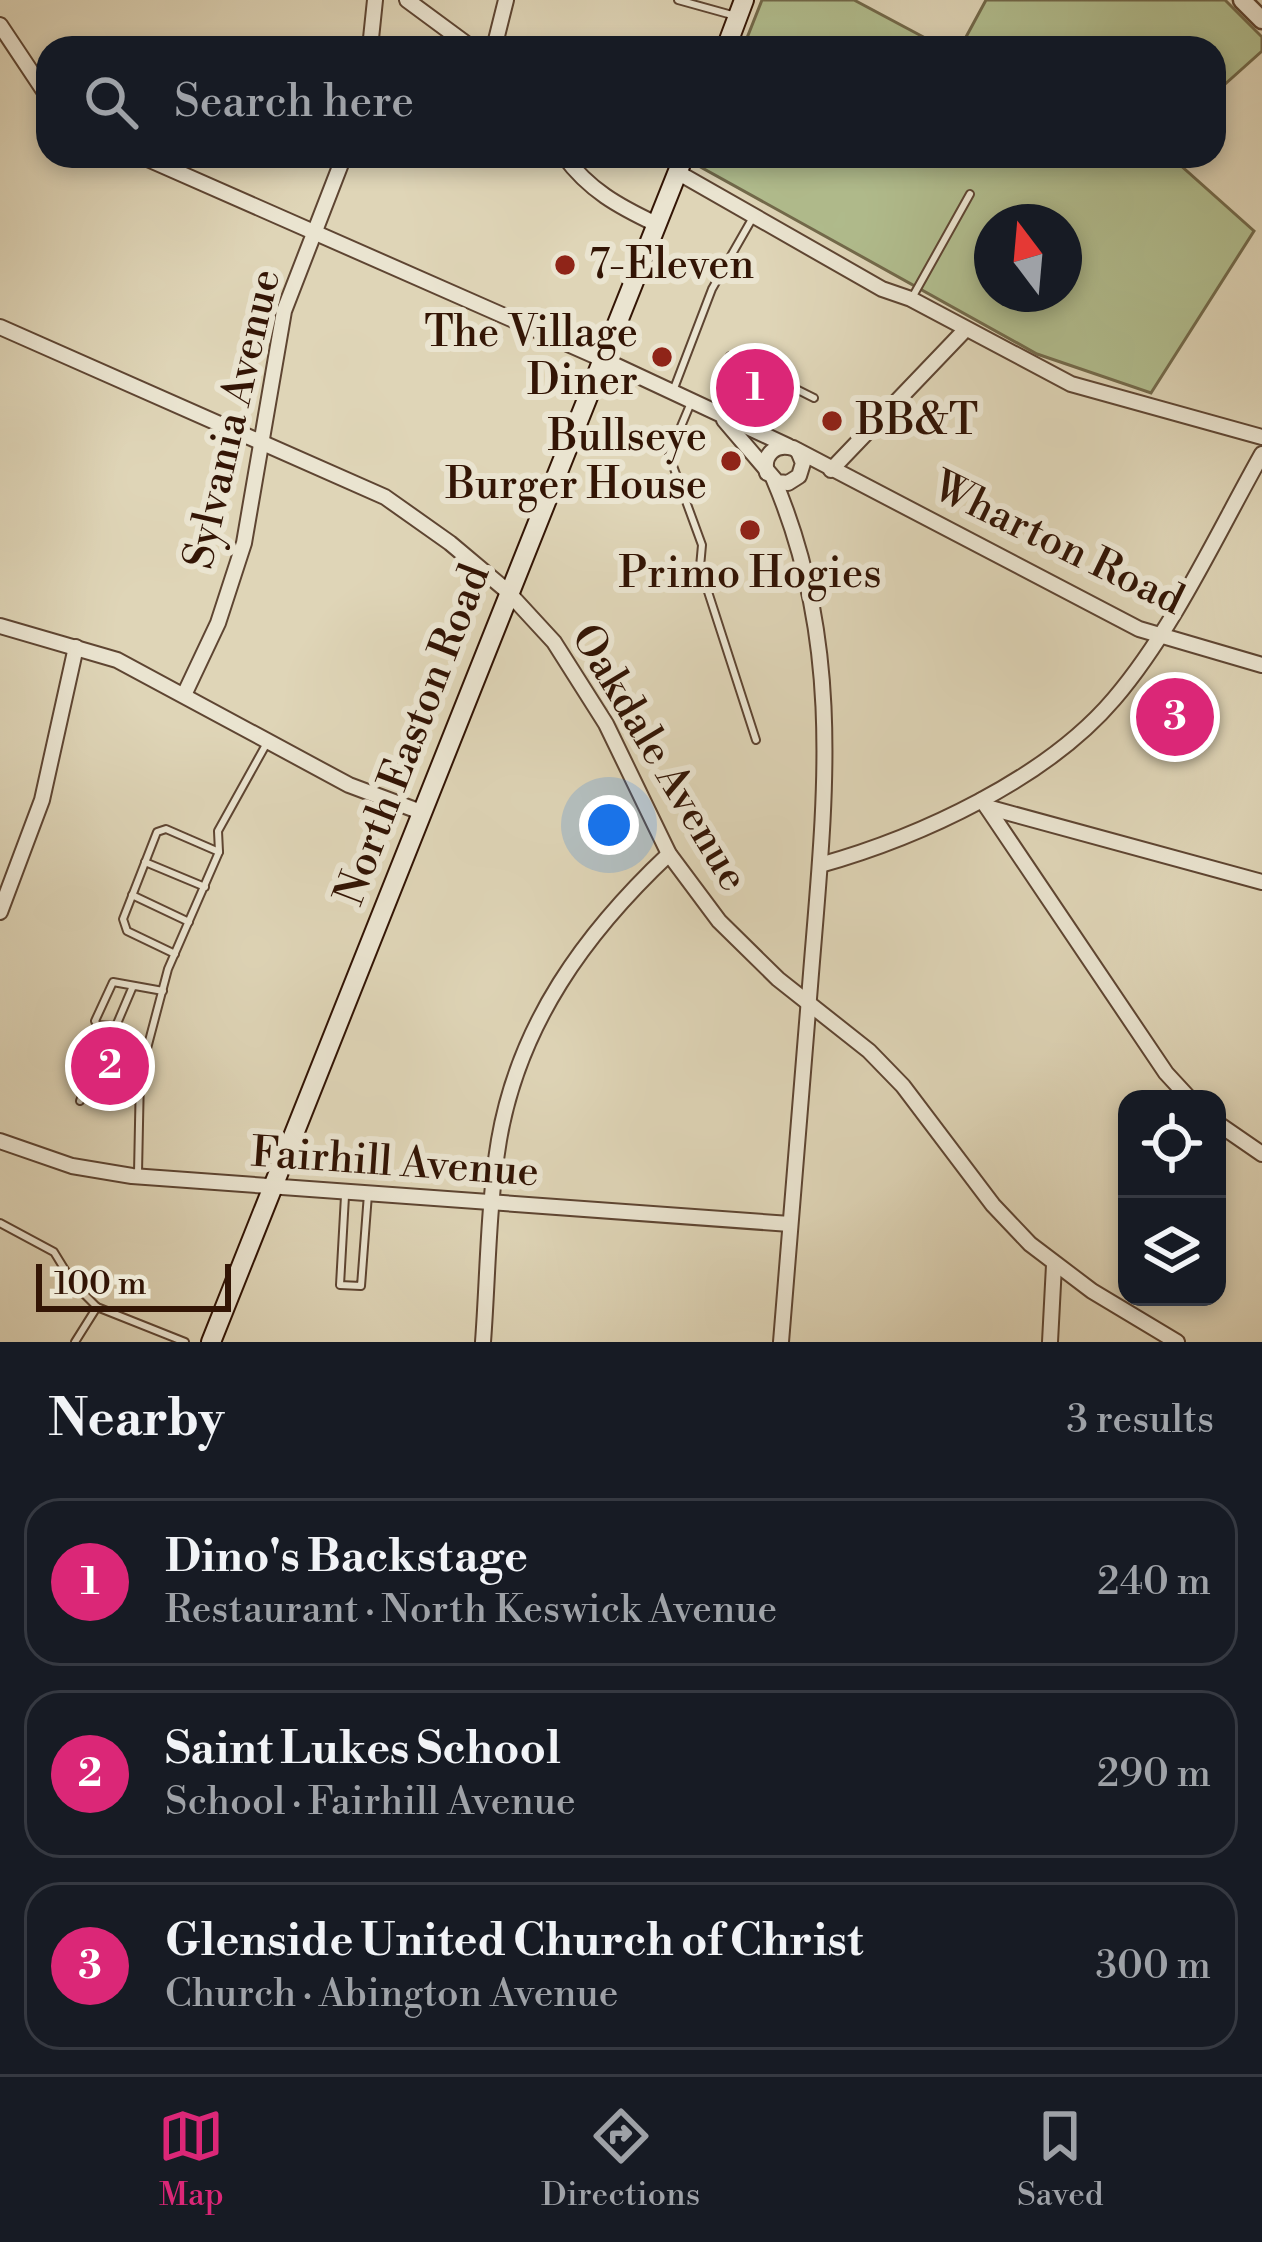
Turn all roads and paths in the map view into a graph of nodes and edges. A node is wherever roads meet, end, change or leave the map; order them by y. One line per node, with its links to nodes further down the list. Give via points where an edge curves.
1 (375, 0): 9 (street)
2 (407, 0): 10 (street)
3 (506, 0): 11 (street)
4 (678, 0): 6 (lane)
5 (1242, 0): 7 (street)
6 (741, 9)
7 (1262, 20)
8 (0, 26): 12 (street)
9 (371, 36)
10 (456, 36)
11 (497, 36)
12 (36, 79)
13 (168, 168): 21 (street, Wharton Road)
14 (339, 168): 21 (street, Sylvania Avenue)
15 (573, 168): 20 (street, via 615,204)
16 (679, 168): 20 (main road, North Easton Road)
17 (687, 168): 19 (street)
18 (970, 194): 22 (lane)
19 (754, 215): 22 (street); 27 (lane, via 712,289)
20 (656, 224): 26 (main road, North Easton Road)
21 (314, 233): 26 (street, Wharton Road); 32 (street, Sylvania Avenue, via 284,311)
22 (911, 299): 24 (street)
23 (0, 327): 32 (street, Oakdale Avenue)
24 (965, 330): 31 (street, via 1071,384); 35 (street)
25 (730, 356): 28 (lane)
26 (602, 359): 27 (street, Wharton Road); 39 (main road, North Easton Road)
27 (673, 392): 29 (street, Wharton Road)
28 (814, 398)
29 (692, 402): 30 (street, Wharton Road); 45 (lane, via 669,455)
30 (718, 415): 33 (street, Wharton Road); 36 (street)
31 (1262, 437)
32 (263, 441): 39 (street, Oakdale Avenue, via 385,497); 44 (street, Sylvania Avenue, via 244,543)
33 (790, 447): 35 (street, Wharton Road); 36 (street, via 771,452); 37 (street, via 802,460)
34 (1262, 454): 41 (street)
35 (831, 470): 37 (street); 41 (street, Wharton Road)
36 (770, 476): 37 (street, via 786,483); 38 (street)
37 (798, 477): 38 (street)
38 (802, 554): 52 (street, via 825,719)
39 (507, 591): 48 (main road, North Easton Road); 50 (street, Oakdale Avenue, via 554,642 606,724)
40 (0, 626): 42 (street)
41 (1158, 634): 43 (street, Wharton Road); 47 (street, via 1114,700)
42 (76, 647): 44 (street); 56 (street, via 42,800)
43 (1262, 665)
44 (184, 694): 46 (street)
45 (756, 740)
46 (268, 741): 48 (street); 49 (lane, via 218,831)
47 (984, 803): 52 (street); 53 (street); 63 (street)
48 (421, 812): 69 (main road, North Easton Road)
49 (219, 852): 51 (lane, via 166,829 157,832); 54 (lane)
50 (669, 854): 61 (street, Oakdale Avenue, via 719,920); 72 (street, via 594,932 536,1023 514,1076)
51 (146, 862): 54 (lane); 55 (lane)
52 (820, 865): 61 (street)
53 (1262, 882)
54 (205, 887): 57 (lane)
55 (133, 895): 57 (lane); 58 (lane, via 127,931)
56 (0, 912)
57 (189, 922): 58 (lane)
58 (175, 954): 60 (lane)
59 (133, 986): 59 (lane, via 113,982 98,1025 116,1026); 60 (lane)
60 (163, 991): 62 (lane)
61 (809, 1001): 74 (street); 75 (street, Oakdale Avenue, via 903,1086 993,1205)
62 (140, 1076): 64 (lane, via 97,1073); 68 (lane)
63 (1182, 1090)
64 (80, 1101)
65 (1226, 1129): 67 (street)
66 (0, 1141): 68 (street, Fairhill Avenue)
67 (1262, 1154)
68 (137, 1177): 69 (street, Fairhill Avenue)
69 (274, 1186): 70 (street, Fairhill Avenue); 79 (main road, North Easton Road)
70 (345, 1192): 71 (street, Fairhill Avenue); 71 (lane, via 340,1285 361,1286)
71 (368, 1194): 72 (street, Fairhill Avenue)
72 (493, 1204): 74 (street, Fairhill Avenue); 80 (street)
73 (0, 1223): 76 (lane, via 54,1252)
74 (790, 1224): 81 (street)
75 (1054, 1265): 82 (street); 83 (street, Oakdale Avenue)
76 (97, 1307): 77 (lane); 78 (lane)
77 (74, 1342)
78 (185, 1342)
79 (211, 1342)
80 (483, 1342)
81 (781, 1342)
82 (1050, 1342)
83 (1177, 1342)

